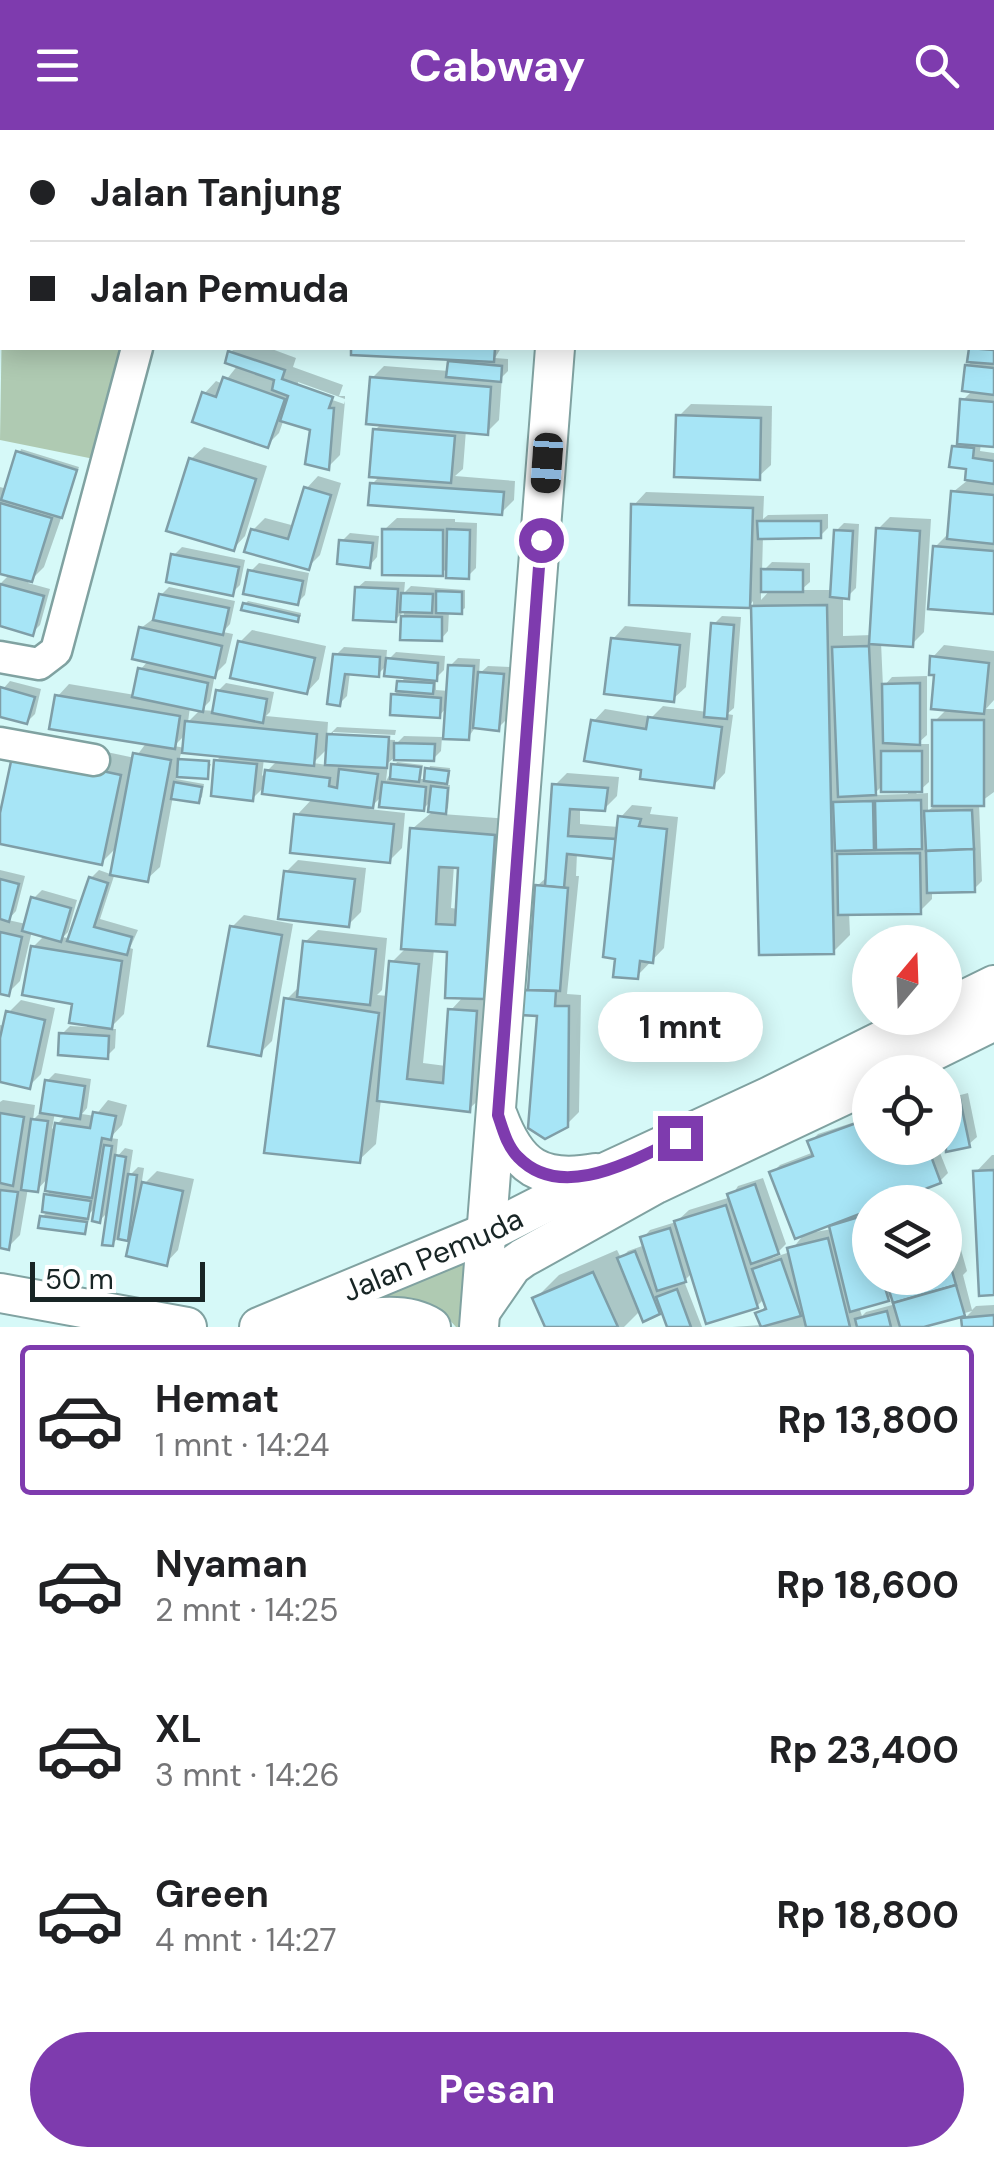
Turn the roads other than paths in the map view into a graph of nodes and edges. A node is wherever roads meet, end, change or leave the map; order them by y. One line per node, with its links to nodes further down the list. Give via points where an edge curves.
1 (136, 350): 3 (street, via 56,651 39,664)
2 (556, 350): 12 (main road)
3 (0, 657)
4 (0, 743): 5 (street)
5 (94, 760)
6 (994, 985): 7 (main road)
7 (962, 1001)
8 (994, 1022): 10 (main road)
9 (894, 1035): 13 (main road, Jalan Pemuda)
10 (925, 1055)
11 (852, 1091): 16 (main road, Jalan Pemuda, via 656,1184 524,1258 512,1266)
12 (498, 1115): 13 (main road, via 507,1142 536,1171); 14 (main road)
13 (608, 1171): 14 (main road, Jalan Pemuda)
14 (488, 1232): 16 (main road); 19 (main road, Jalan Pemuda)
15 (16, 1295): 17 (main road, via 67,1312); 18 (main road)
16 (480, 1319)
17 (87, 1327)
18 (182, 1327)
19 (259, 1327)
20 (324, 1327): 21 (main road, Jalan Pemuda, via 408,1317)
21 (431, 1327)

